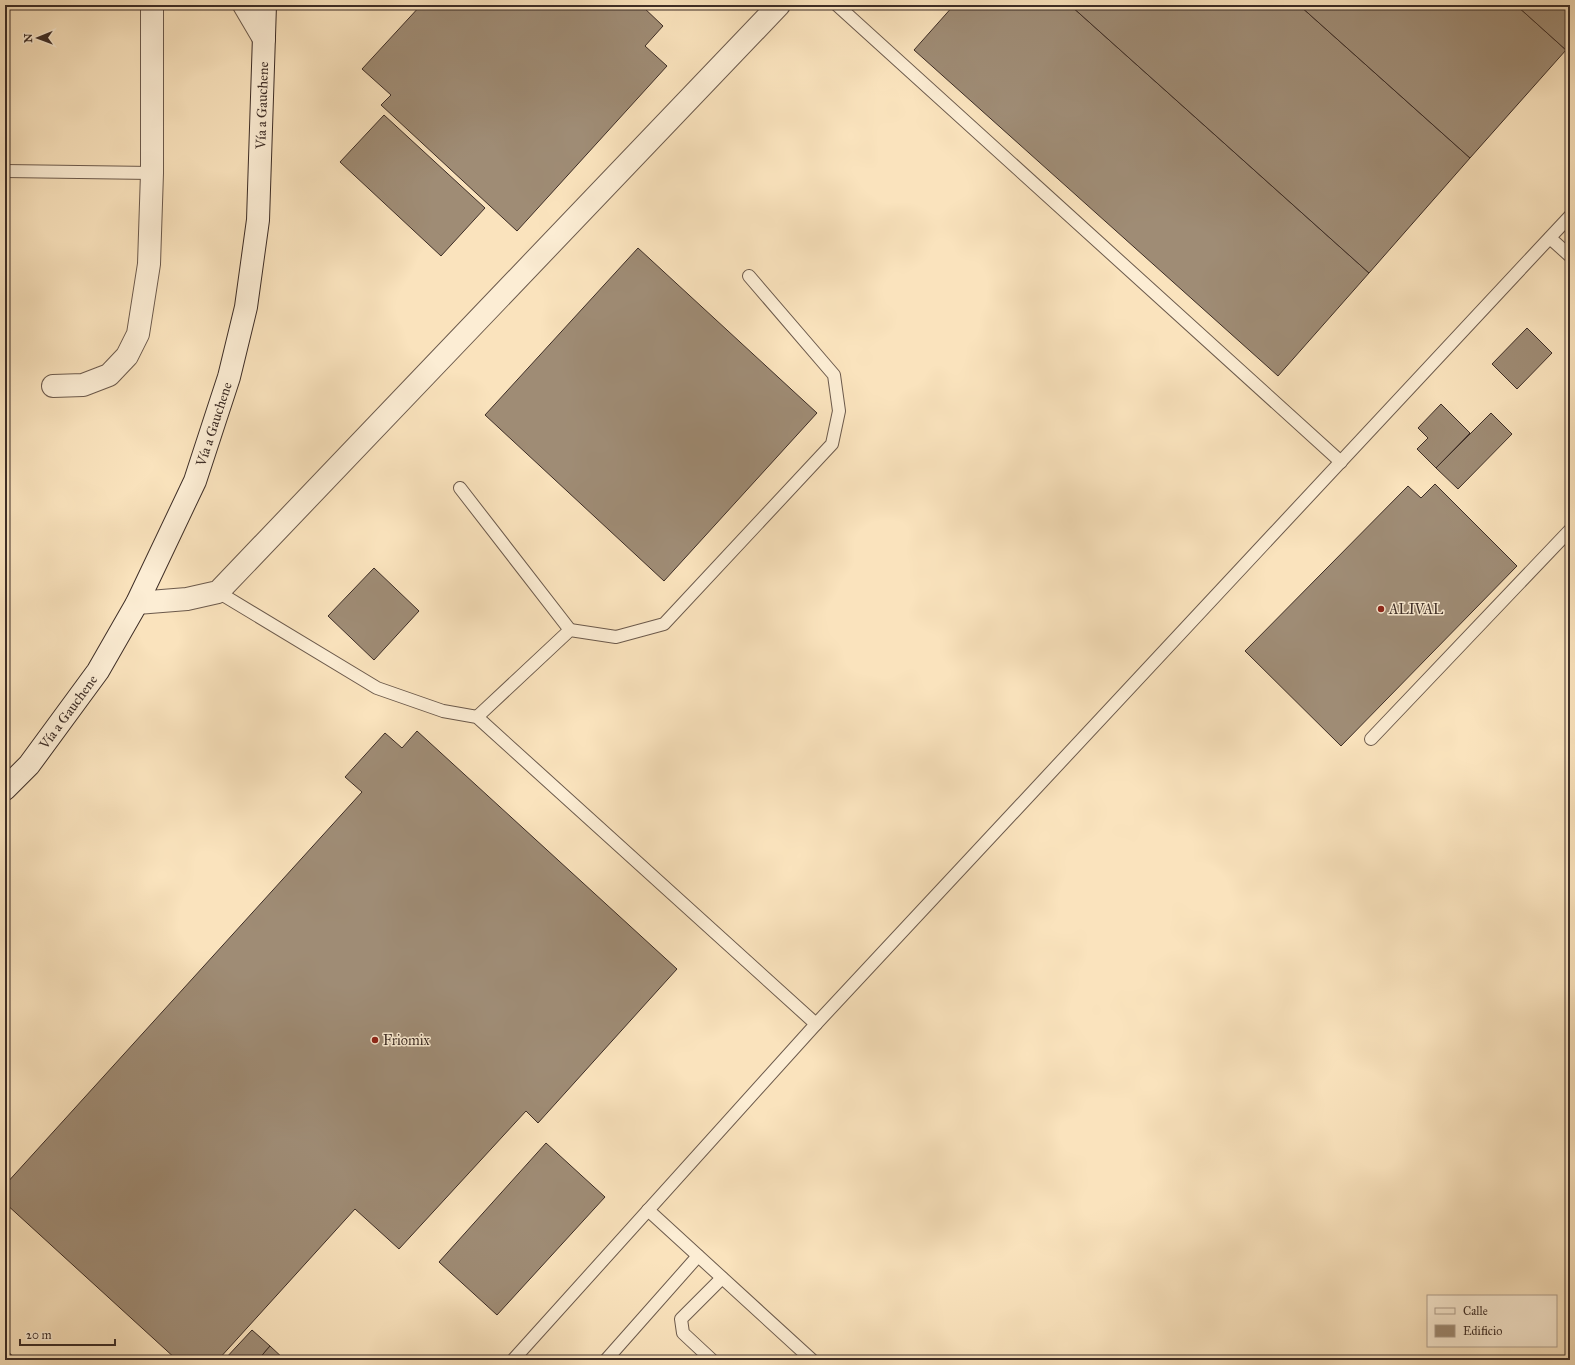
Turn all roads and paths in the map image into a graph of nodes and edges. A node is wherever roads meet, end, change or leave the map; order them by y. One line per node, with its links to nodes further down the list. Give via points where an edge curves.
1 (152, 5): 8 (street)
2 (244, 5): 6 (street)
3 (266, 5): 6 (street, Vía a Gauchene)
4 (779, 5): 17 (street)
5 (837, 5): 14 (lane)
6 (264, 40): 18 (street, Vía a Gauchene, via 258,220 246,306 229,377 194,481)
7 (5, 171): 8 (lane)
8 (152, 174): 13 (street, via 149,264 138,334 128,356 109,375 83,385)
9 (1570, 216): 10 (lane)
10 (1550, 238): 11 (lane); 14 (lane)
11 (1570, 256)
12 (748, 276): 19 (lane, via 834,375 839,411 832,444 664,624 616,637)
13 (53, 386)
14 (1341, 462): 23 (lane)
15 (460, 488): 19 (lane)
16 (1570, 530): 21 (lane)
17 (218, 592): 18 (street, via 187,599); 20 (lane, via 377,688 443,711)
18 (137, 603): 22 (street, Vía a Gauchene, via 98,671 29,765)
19 (570, 630): 20 (lane)
20 (477, 717): 23 (lane)
21 (1371, 739)
22 (5, 789)
23 (816, 1024): 24 (lane)
24 (648, 1210): 25 (lane); 27 (lane)
25 (698, 1256): 26 (lane); 28 (lane)
26 (722, 1278): 29 (lane, via 681,1318 683,1333); 30 (lane)
27 (513, 1360)
28 (606, 1360)
29 (712, 1360)
30 (812, 1360)

